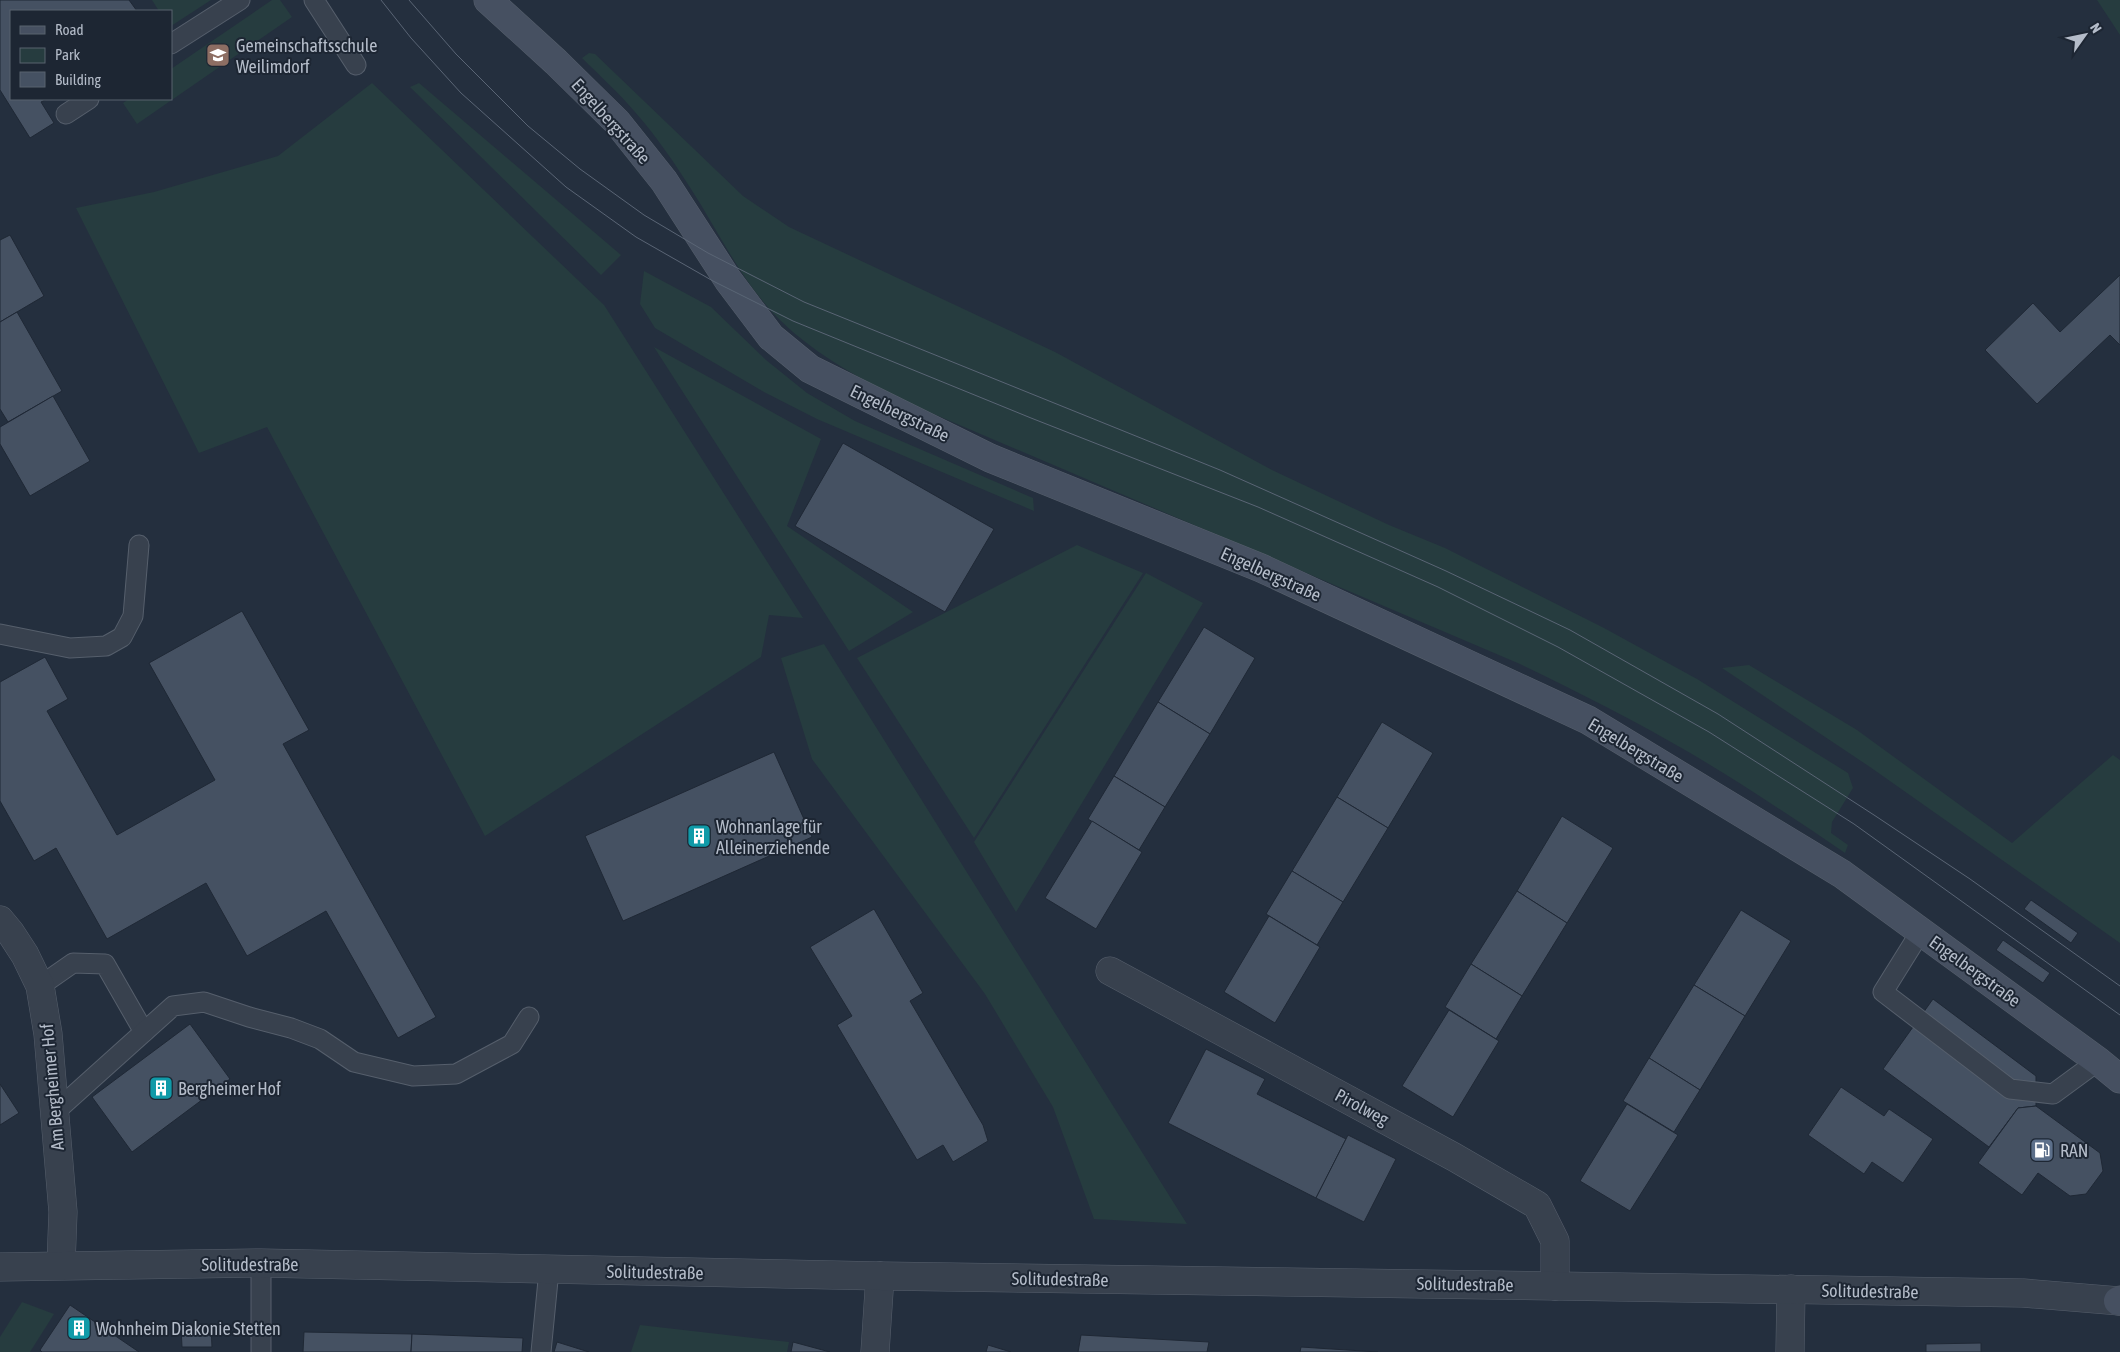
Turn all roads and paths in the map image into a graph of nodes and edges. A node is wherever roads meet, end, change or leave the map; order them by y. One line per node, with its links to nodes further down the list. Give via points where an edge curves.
1 (240, 0): 4 (lane)
2 (314, 0): 5 (lane)
3 (493, 2): 11 (main road, Engelbergstraße, via 617,122 664,181 728,280 771,337 810,369 990,458 1261,568 1588,720 1842,874)
4 (172, 43)
5 (356, 65)
6 (87, 100): 7 (lane)
7 (66, 114)
8 (139, 545): 9 (lane, via 133,616 122,637 106,646 70,648)
9 (0, 634)
10 (0, 920): 13 (street, Am Bergheimer Hof, via 25,955)
11 (1921, 932): 16 (main road, Engelbergstraße); 16 (lane, via 1883,992 2010,1089 2053,1094)
12 (1110, 971): 24 (street, Pirolweg, via 1454,1156 1538,1205 1555,1241)
13 (40, 986): 15 (lane, via 73,963 105,964); 18 (street, Am Bergheimer Hof)
14 (529, 1017): 15 (lane, via 512,1044 456,1074 413,1076 354,1062 320,1040 291,1028 204,1002 173,1006)
15 (144, 1032): 18 (lane)
16 (2098, 1061): 17 (main road, Engelbergstraße)
17 (2120, 1079)
18 (55, 1112): 20 (street, Am Bergheimer Hof, via 63,1220)
19 (261, 1262): 20 (street, Solitudestraße); 22 (street, Solitudestraße); 27 (lane)
20 (61, 1266): 21 (street, Solitudestraße)
21 (0, 1267)
22 (549, 1270): 23 (street, Solitudestraße); 28 (lane)
23 (880, 1276): 24 (street, Solitudestraße); 29 (street)
24 (1556, 1286): 25 (street, Solitudestraße)
25 (1790, 1289): 26 (street, Solitudestraße, via 2023,1293); 30 (street)
26 (2119, 1301)
27 (261, 1352)
28 (541, 1352)
29 (875, 1352)
30 (1790, 1352)

